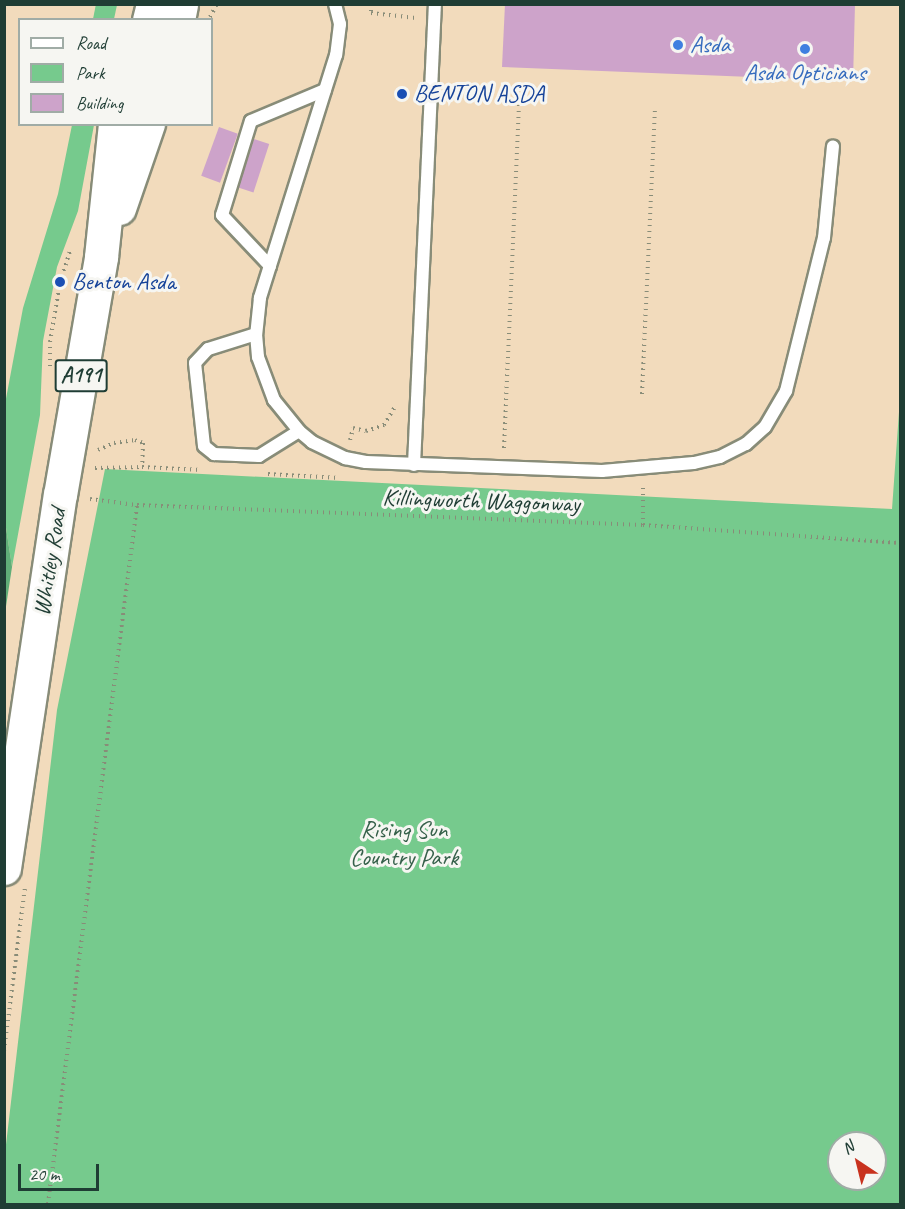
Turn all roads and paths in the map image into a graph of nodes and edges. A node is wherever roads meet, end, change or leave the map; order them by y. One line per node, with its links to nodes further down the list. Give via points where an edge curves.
1 (218, 4): 5 (path)
2 (335, 4): 9 (lane, via 339,41)
3 (371, 4): 6 (path, via 371,13)
4 (435, 4): 7 (lane)
5 (210, 18)
6 (414, 18): 7 (path); 8 (path)
7 (435, 19): 26 (lane)
8 (414, 28)
9 (325, 90): 18 (lane); 18 (lane, via 251,121 222,215)
10 (519, 105): 28 (path, via 504,454 512,455)
11 (655, 110): 20 (path)
12 (115, 126): 16 (main road, Whitley Road / A191)
13 (123, 126): 16 (main road, Whitley Road / A191)
14 (147, 126): 17 (main road, Whitley Road / A191)
15 (833, 146): 28 (lane, via 824,238 786,392 765,427 746,444 720,457 694,463 602,471)
16 (111, 173): 17 (main road, Whitley Road / A191)
17 (101, 257): 31 (main road, Whitley Road / A191)
18 (270, 266): 19 (lane, via 260,298)
19 (256, 334): 22 (lane, via 258,357 274,400); 22 (lane, via 208,349 195,363 204,446 214,454 259,456)
20 (642, 394)
21 (398, 399): 24 (path, via 384,425 366,431 353,429)
22 (299, 431): 24 (lane, via 328,452)
23 (96, 440): 27 (path, via 94,452 114,443 143,443)
24 (345, 458): 26 (lane); 30 (path, via 339,478)
25 (93, 460): 27 (path, via 91,468)
26 (414, 465): 28 (lane)
27 (142, 466): 29 (path)
28 (512, 469)
29 (212, 471)
30 (258, 473)
31 (60, 495): 32 (path, Killingworth Waggonway); 34 (main road, Whitley Road / A191)
32 (137, 505): 33 (path, Killingworth Waggonway, via 643,525); 35 (path)
33 (900, 543)
34 (4, 868)
35 (48, 1204)

